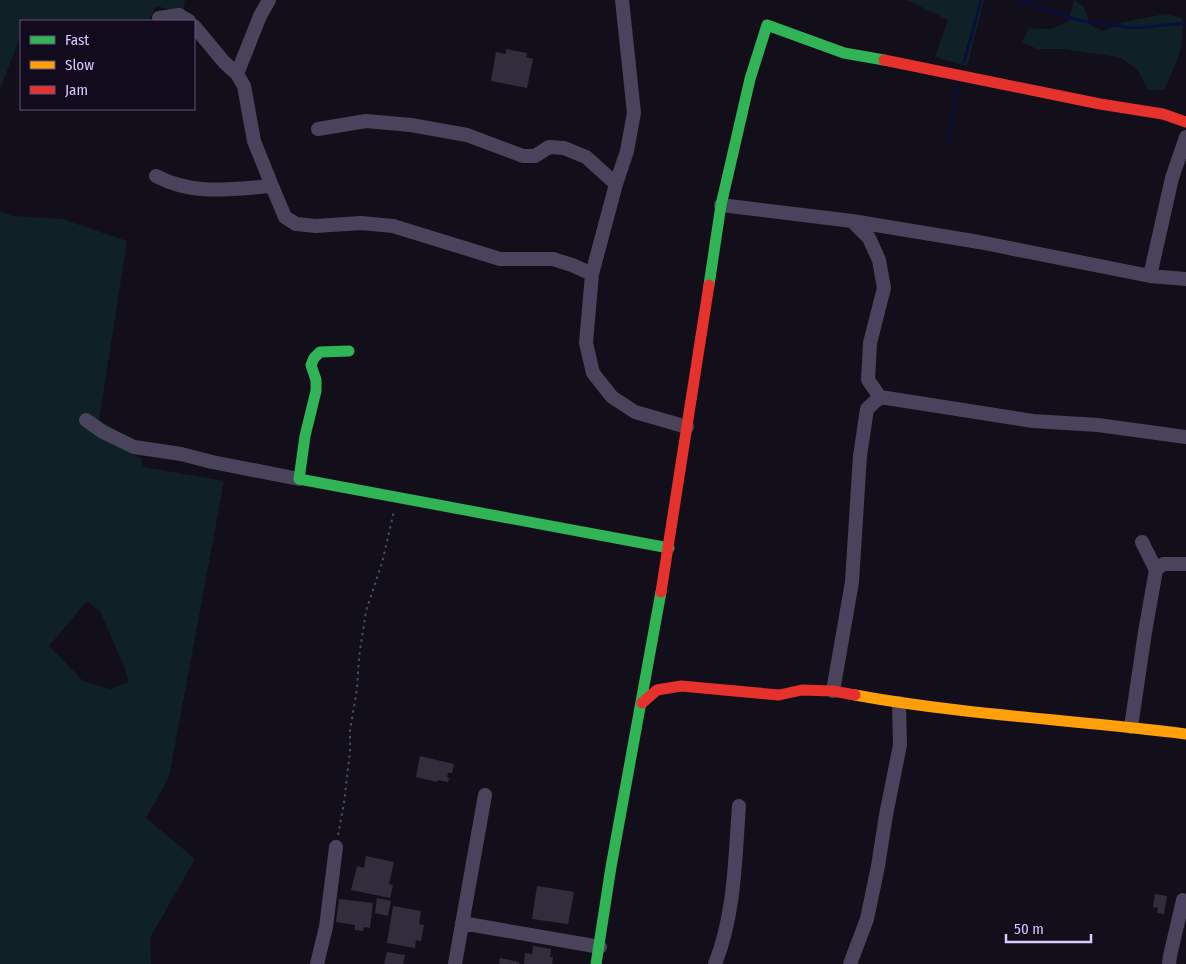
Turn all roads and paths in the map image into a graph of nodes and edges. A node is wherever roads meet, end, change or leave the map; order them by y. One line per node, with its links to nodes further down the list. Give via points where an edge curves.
1 (269, 0): 6 (street)
2 (622, 0): 11 (street, via 634,113 627,151)
3 (159, 18): 4 (street, via 178,15)
4 (188, 20)
5 (195, 27): 6 (street)
6 (236, 74): 12 (street, via 244,86 254,141)
7 (1186, 122): 13 (street, via 1163,114 844,53 766,25)
8 (318, 129): 11 (street, via 366,121 467,135 524,156 535,156 549,147 564,148 586,157)
9 (1186, 137): 16 (street, via 1172,178)
10 (156, 176): 12 (street, via 172,185 202,190)
11 (616, 184): 15 (street)
12 (272, 186): 15 (street, via 285,217 296,224 393,226 500,260 553,260)
13 (721, 205): 14 (street); 21 (street)
14 (852, 221): 16 (street); 19 (street, via 869,238 879,260 884,288 870,343 868,380)
15 (592, 274): 21 (street, via 586,344 593,373 612,397 635,412)
16 (1150, 276): 17 (street)
17 (1186, 279)
18 (349, 351): 23 (street, via 320,352 311,365 316,391)
19 (880, 396): 22 (street, via 1033,421 1098,425); 29 (street, via 867,410 860,456 852,582)
20 (86, 420): 23 (street, via 134,447)
21 (687, 427): 26 (street)
22 (1186, 437)
23 (299, 479): 24 (street)
24 (397, 497): 26 (street); 36 (path, via 382,563 366,612)
25 (1142, 542): 28 (street)
26 (669, 548): 30 (street)
27 (1186, 564): 28 (street, via 1163,564)
28 (1156, 570): 32 (street)
29 (833, 692): 30 (street, via 802,690 779,695 680,686 657,690); 31 (street)
30 (642, 703): 39 (street, via 611,867)
31 (899, 703): 32 (street); 44 (street, via 900,745 878,866 867,919)
32 (1131, 727): 33 (street)
33 (1186, 734)
34 (485, 795): 38 (street)
35 (739, 806): 43 (street, via 730,906)
36 (336, 847): 40 (street, via 326,926)
37 (1183, 900): 45 (street)
38 (462, 923): 39 (street); 41 (street)
39 (600, 946): 42 (street)
40 (317, 964)
41 (455, 964)
42 (596, 964)
43 (715, 964)
44 (850, 964)
45 (1169, 964)

